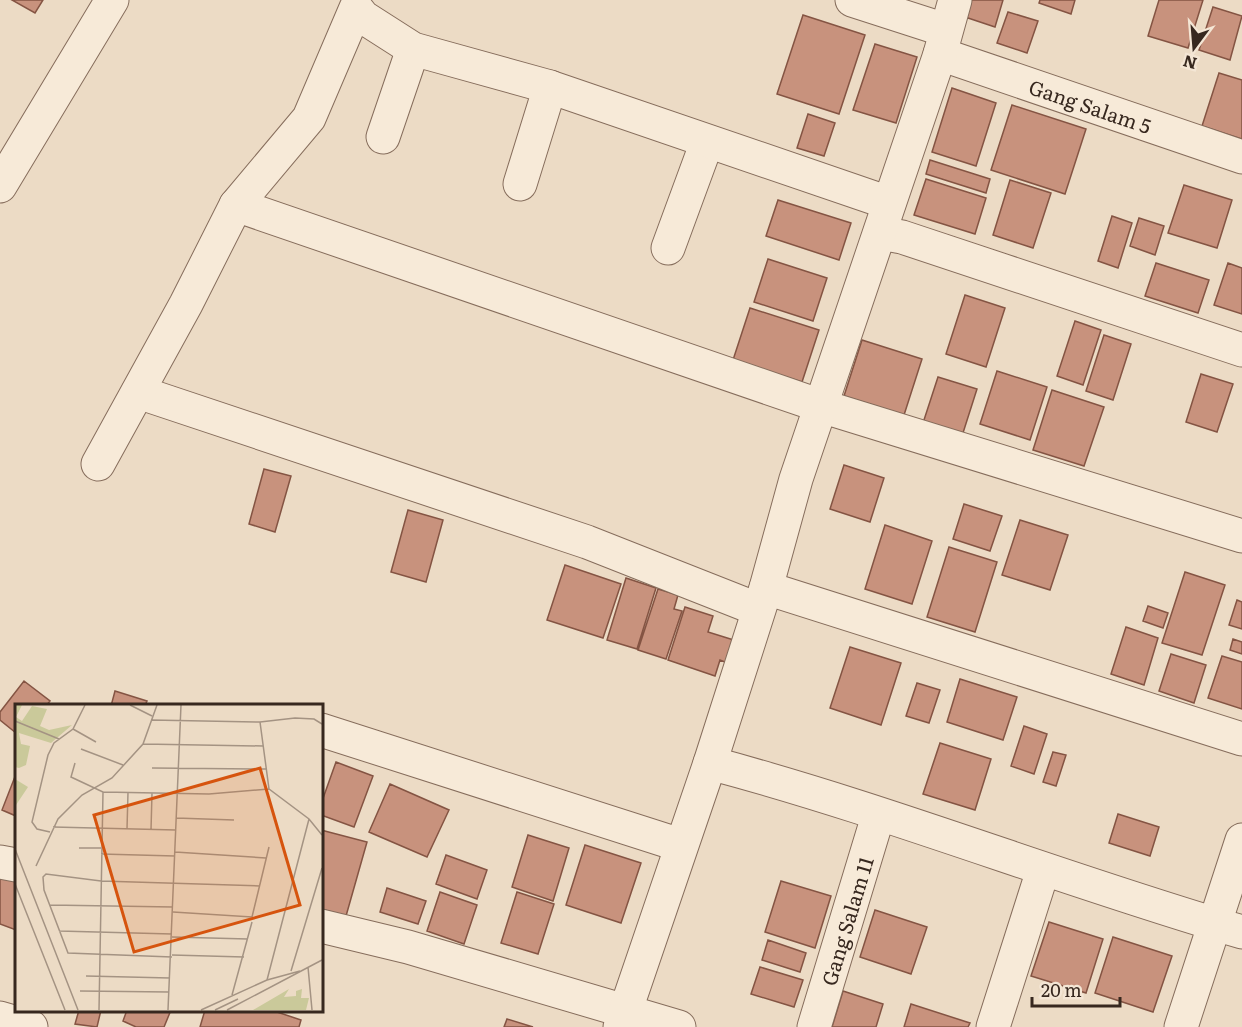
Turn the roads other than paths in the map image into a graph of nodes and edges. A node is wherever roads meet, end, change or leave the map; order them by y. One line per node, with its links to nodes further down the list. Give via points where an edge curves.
1 (112, 0): 10 (street)
2 (852, 0): 3 (street, Gang Salam 5)
3 (947, 28): 8 (street, Gang Salam 5); 12 (street)
4 (413, 49): 5 (street); 6 (street); 11 (street, via 363,17 356,8 309,118)
5 (550, 87): 7 (street); 9 (street)
6 (383, 137)
7 (707, 142): 12 (street); 13 (street)
8 (1242, 157)
9 (520, 184)
10 (0, 186)
11 (236, 205): 15 (street); 16 (street)
12 (884, 218): 14 (street, via 902,237); 16 (street)
13 (668, 248)
14 (1242, 350)
15 (138, 392): 17 (street); 19 (street)
16 (821, 406): 18 (street); 19 (street)
17 (98, 464)
18 (1242, 536)
19 (762, 599): 21 (street); 22 (street)
20 (322, 730): 25 (street)
21 (1242, 739)
22 (710, 763): 23 (street); 25 (street)
23 (878, 816): 28 (street); 35 (street, Gang Salam 11)
24 (1242, 840): 30 (street)
25 (680, 845): 32 (street)
26 (0, 862): 27 (street)
27 (15, 865)
28 (1044, 870): 30 (street); 36 (street)
29 (322, 926): 32 (street, via 408,947)
30 (1228, 928): 37 (street)
31 (0, 1018): 33 (street)
32 (623, 1018): 34 (street)
33 (31, 1027)
34 (679, 1027)
35 (814, 1027)
36 (993, 1027)
37 (1181, 1027)

